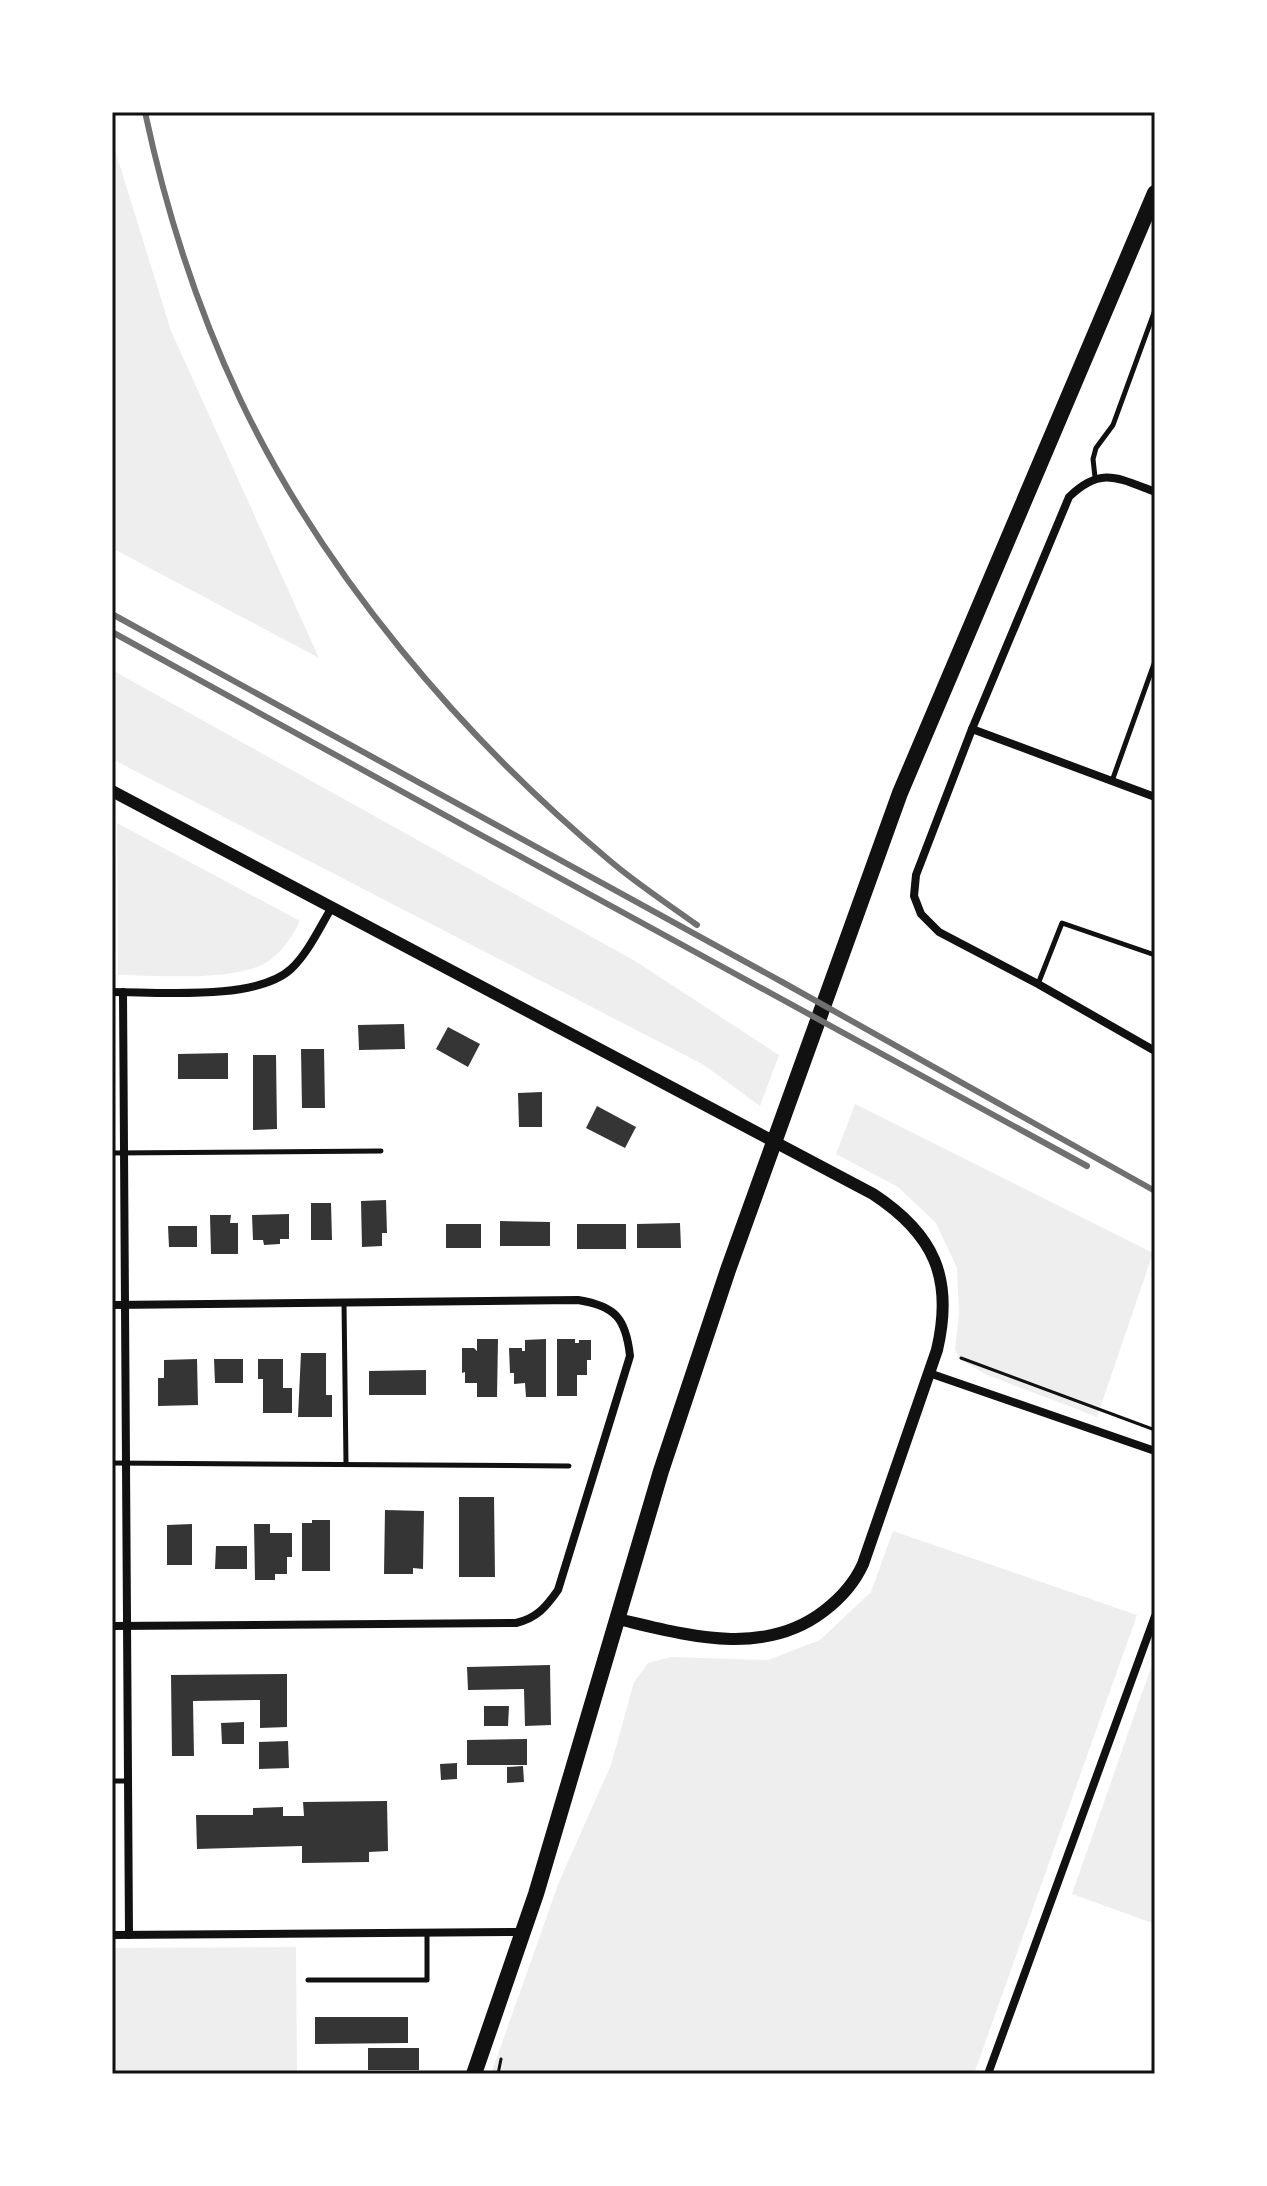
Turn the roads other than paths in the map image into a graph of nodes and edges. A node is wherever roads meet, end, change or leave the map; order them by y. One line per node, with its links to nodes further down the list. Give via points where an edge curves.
1 (1155, 193): 29 (main road, via 900,793 697,1361)
2 (1155, 310): 3 (lane, via 1113,425 1096,448)
3 (1095, 477): 4 (street, via 1119,478); 6 (street, via 1069,497)
4 (1155, 492)
5 (1155, 661): 7 (lane)
6 (972, 729): 7 (street); 12 (street, via 916,875 914,896 921,914 939,932)
7 (1112, 781): 9 (street)
8 (112, 791): 10 (street)
9 (1155, 797)
10 (332, 907): 14 (street, via 298,962 271,982 240,990); 22 (street, via 892,1206 921,1234 942,1280 944,1305)
11 (1155, 955): 12 (lane, via 1062,923)
12 (1038, 984): 15 (street)
13 (112, 992): 14 (street)
14 (123, 992): 18 (street)
15 (1155, 1051)
16 (381, 1151): 18 (lane)
17 (112, 1153): 18 (lane)
18 (124, 1153): 21 (street)
19 (344, 1302): 21 (street); 26 (lane); 31 (street, via 578,1300 613,1310 627,1332 630,1356 558,1590 544,1610 516,1623)
20 (112, 1305): 21 (street)
21 (125, 1305): 25 (street)
22 (929, 1373): 23 (street); 29 (street, via 863,1564 834,1604 784,1633 745,1640)
23 (1155, 1451)
24 (112, 1463): 25 (lane)
25 (126, 1463): 26 (lane); 31 (street)
26 (346, 1464): 27 (lane)
27 (569, 1466)
28 (1155, 1616): 40 (street)
29 (618, 1619): 34 (main road)
30 (112, 1626): 31 (street)
31 (127, 1626): 33 (street)
32 (112, 1781): 33 (lane)
33 (128, 1781): 37 (street)
34 (523, 1932): 35 (street); 39 (main road)
35 (427, 1933): 37 (street); 38 (lane, via 427,1980)
36 (112, 1935): 37 (street)
37 (129, 1935)
38 (308, 1980)
39 (474, 2074)
40 (988, 2074)

